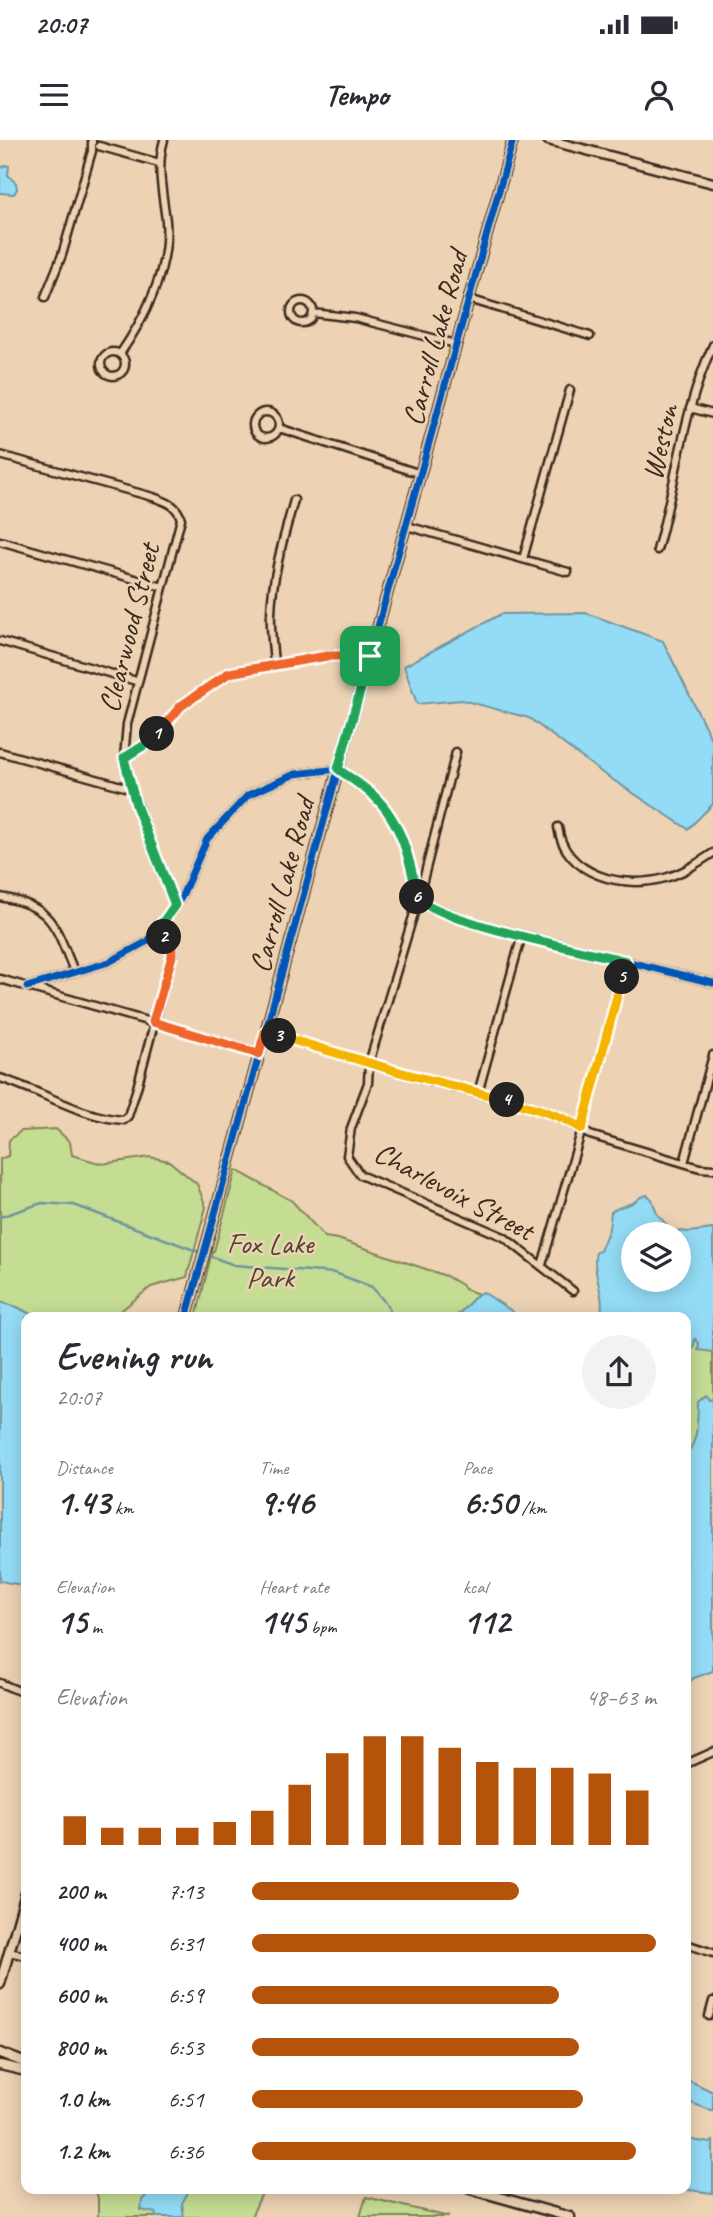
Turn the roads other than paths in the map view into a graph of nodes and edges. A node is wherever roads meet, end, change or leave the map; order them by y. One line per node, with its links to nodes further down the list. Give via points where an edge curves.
1 (92, 140): 8 (street, via 62,255)
2 (164, 140): 6 (street)
3 (513, 140): 9 (street, Carroll Lake Road)
4 (548, 140): 7 (street)
5 (99, 146): 6 (street)
6 (159, 163): 14 (street, via 166,226 161,266 143,317)
7 (713, 183)
8 (45, 297)
9 (469, 299): 11 (street); 12 (street, Carroll Lake Road)
10 (313, 313): 12 (street, via 355,318)
11 (590, 335)
12 (456, 344): 20 (street, Carroll Lake Road)
13 (713, 345): 16 (street, Weston)
14 (120, 354): 14 (street, via 110,352 102,358 103,373 121,374 125,363)
15 (570, 390): 25 (street)
16 (690, 408): 17 (street); 24 (street, Weston)
17 (713, 414)
18 (279, 428): 18 (street, via 273,436 261,437 254,423 261,414 271,413); 20 (street)
19 (0, 455): 27 (street, Clearwood Street, via 175,506 181,519)
20 (421, 474): 22 (street, Carroll Lake Road)
21 (294, 500): 30 (street, via 274,587)
22 (407, 526): 25 (street); 29 (street, Carroll Lake Road)
23 (0, 541): 27 (street)
24 (657, 550)
25 (523, 559): 26 (street)
26 (568, 572)
27 (163, 587): 31 (street, Clearwood Street)
28 (0, 641): 31 (street)
29 (370, 656): 30 (street, via 327,656); 35 (street, Carroll Lake Road)
30 (274, 664): 34 (street, via 229,673 181,706 151,741)
31 (136, 681): 34 (street, Clearwood Street)
32 (0, 752): 36 (street)
33 (456, 752): 40 (street)
34 (124, 758): 36 (street, Clearwood Street)
35 (338, 769): 40 (street, via 372,794 397,828); 41 (street, via 295,774 248,795 207,839); 50 (street, Carroll Lake Road)
36 (132, 789): 41 (street, Clearwood Street)
37 (558, 827): 38 (street, via 560,841 577,864 605,878 664,879)
38 (713, 853)
39 (0, 897): 45 (street, via 23,901 47,916)
40 (418, 900): 43 (street, via 467,921); 53 (street)
41 (175, 905): 42 (street)
42 (158, 929): 45 (street, via 148,942 109,962); 49 (street, via 172,948 172,956)
43 (522, 935): 44 (street); 55 (street)
44 (626, 961): 47 (street); 56 (street)
45 (74, 971): 48 (street)
46 (0, 979): 48 (street)
47 (713, 983)
48 (27, 987): 49 (street)
49 (153, 1022): 51 (street); 54 (street, via 124,1121 106,1119)
50 (265, 1032): 51 (street, Carroll Lake Road); 53 (street)
51 (259, 1054): 61 (street, Carroll Lake Road)
52 (713, 1055): 57 (street)
53 (369, 1063): 55 (street); 59 (street, Charlevoix Street, via 368,1083 351,1128 347,1156 360,1175 504,1237)
54 (0, 1078)
55 (478, 1093): 56 (street, via 538,1109)
56 (582, 1129): 57 (street); 59 (street)
57 (684, 1163): 58 (street)
58 (713, 1169)
59 (542, 1265): 60 (street, Charlevoix Street)
60 (573, 1291)
61 (189, 1312)
62 (0, 1683): 63 (street)
63 (21, 1691)
64 (713, 1752): 65 (street)
65 (691, 1762)
66 (21, 1910): 68 (street)
67 (691, 1946): 69 (street)
68 (9, 1952): 70 (street); 71 (street)
69 (713, 1953)
70 (21, 1955)
71 (0, 1984)
72 (713, 2001): 73 (street)
73 (709, 2016)
74 (0, 2053): 75 (street)
75 (21, 2061)
76 (0, 2065): 77 (street)
77 (21, 2070)
78 (488, 2194): 79 (street)
79 (570, 2217)

